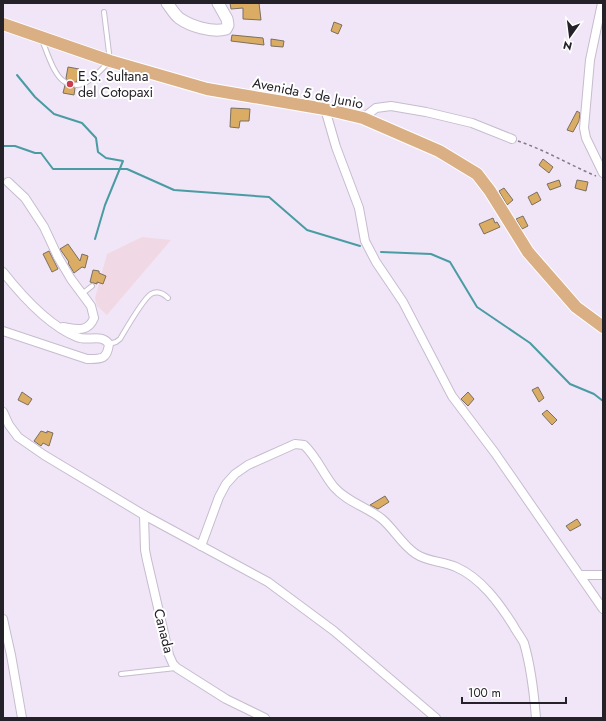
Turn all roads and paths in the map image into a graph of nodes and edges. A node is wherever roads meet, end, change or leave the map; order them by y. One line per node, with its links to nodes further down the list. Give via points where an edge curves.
1 (167, 3): 2 (street, via 181,19 214,31 226,29 228,25)
2 (218, 3)
3 (602, 3): 13 (street, via 590,60 584,128)
4 (104, 12): 7 (lane)
5 (3, 24): 6 (main road, Avenida 5 de Junio)
6 (41, 38): 7 (main road, Avenida 5 de Junio); 8 (lane, via 57,75)
7 (110, 61): 9 (lane, via 88,81); 10 (main road, Avenida 5 de Junio, via 207,89)
8 (65, 82)
9 (76, 85)
10 (325, 109): 11 (main road, Avenida 5 de Junio); 28 (street, via 359,208 365,240 376,262 403,302 452,396)
11 (363, 118): 12 (street, via 376,108 391,106 472,123); 20 (main road, Avenida 5 de Junio, via 439,151 477,174 528,252 576,307)
12 (512, 139): 13 (path, via 536,147 575,167)
13 (600, 175)
14 (8, 182): 17 (street, via 26,198 58,257)
15 (3, 272): 19 (street, via 35,307)
16 (92, 286): 17 (lane)
17 (82, 294): 19 (street, via 91,306 94,318 92,323 83,329)
18 (168, 298): 22 (lane, via 164,293 152,293 120,339)
19 (58, 327): 22 (street, via 77,337 102,339)
20 (603, 327)
21 (3, 331): 22 (street, via 87,359 100,359 106,355)
22 (109, 344)
23 (3, 412): 25 (street)
24 (3, 427): 25 (street)
25 (18, 436): 26 (street, via 44,455)
26 (144, 515): 27 (street); 32 (street, Canada, via 147,560 169,655 172,664)
27 (201, 546): 36 (street, via 268,582 334,631); 37 (street, via 219,497 235,474 248,465 295,444 304,445 311,451 334,487 347,499 382,520 416,554 456,567 481,583 502,606 523,641 531,674)
28 (581, 575): 29 (street); 30 (street)
29 (603, 575)
30 (603, 609)
31 (3, 619): 34 (street)
32 (177, 668): 33 (lane); 35 (street, Canada, via 226,699)
33 (121, 674)
34 (22, 718)
35 (265, 718)
36 (436, 718)
37 (536, 718)

